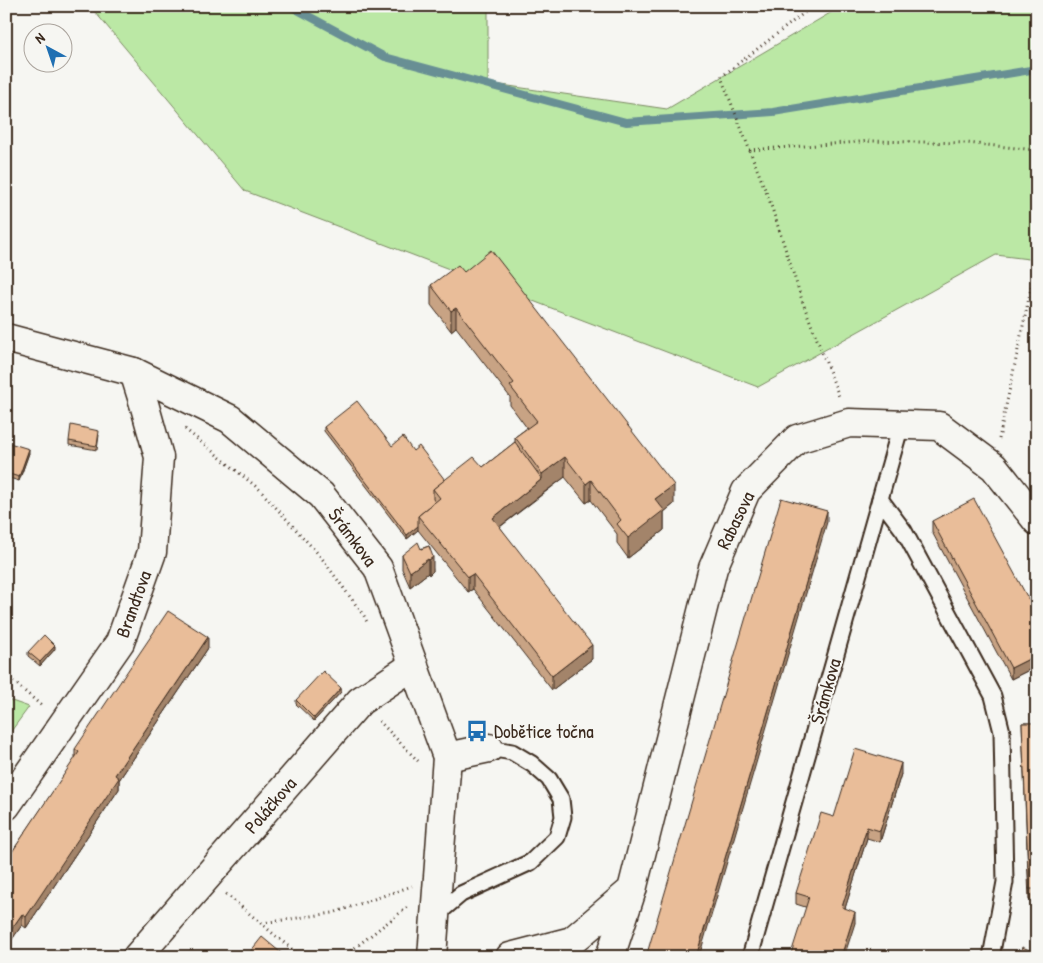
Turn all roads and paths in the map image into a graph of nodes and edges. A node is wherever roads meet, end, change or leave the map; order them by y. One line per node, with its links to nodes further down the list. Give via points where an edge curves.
1 (813, 6): 2 (path, via 721,77)
2 (750, 150): 3 (path, via 872,141 966,143); 7 (path)
3 (1037, 150)
4 (1037, 274): 10 (path, via 1032,279)
5 (6, 338): 6 (street, Šrámkova)
6 (134, 372): 14 (street, Šrámkova, via 230,419 321,495 378,568); 17 (street, Brandtova, via 159,457 152,552 120,642)
7 (849, 423): 8 (street, Rabasova); 24 (street, Rabasova, via 797,439 746,491 713,568)
8 (901, 424): 10 (street, Rabasova, via 939,426); 11 (lane, Šrámkova)
9 (182, 426): 13 (path, via 258,489 315,550 364,616)
10 (994, 467): 12 (street, Rabasova)
11 (880, 499): 33 (lane, Šrámkova); 34 (lane, via 904,531 992,696 1002,732 1005,882)
12 (1037, 521)
13 (372, 633)
14 (414, 665): 16 (street, Poláčkova); 19 (street, Šrámkova)
15 (6, 674): 17 (path)
16 (360, 701): 20 (path, via 418,760); 22 (street, Poláčkova)
17 (63, 724): 21 (street, Brandtova)
18 (490, 748): 19 (street); 25 (lane, via 512,752 549,779 561,799 563,817 557,836 531,862)
19 (447, 757): 25 (street, Šrámkova)
20 (421, 768)
21 (6, 806)
22 (207, 877): 26 (path); 27 (street, Poláčkova)
23 (419, 884): 26 (path, via 333,913)
24 (632, 890): 31 (street, via 572,941); 32 (street, Rabasova)
25 (426, 908): 29 (path); 30 (street, Šrámkova)
26 (262, 923): 28 (path)
27 (137, 957)
28 (301, 957)
29 (343, 957)
30 (432, 957)
31 (510, 957)
32 (610, 957)
33 (750, 957)
34 (991, 957)

